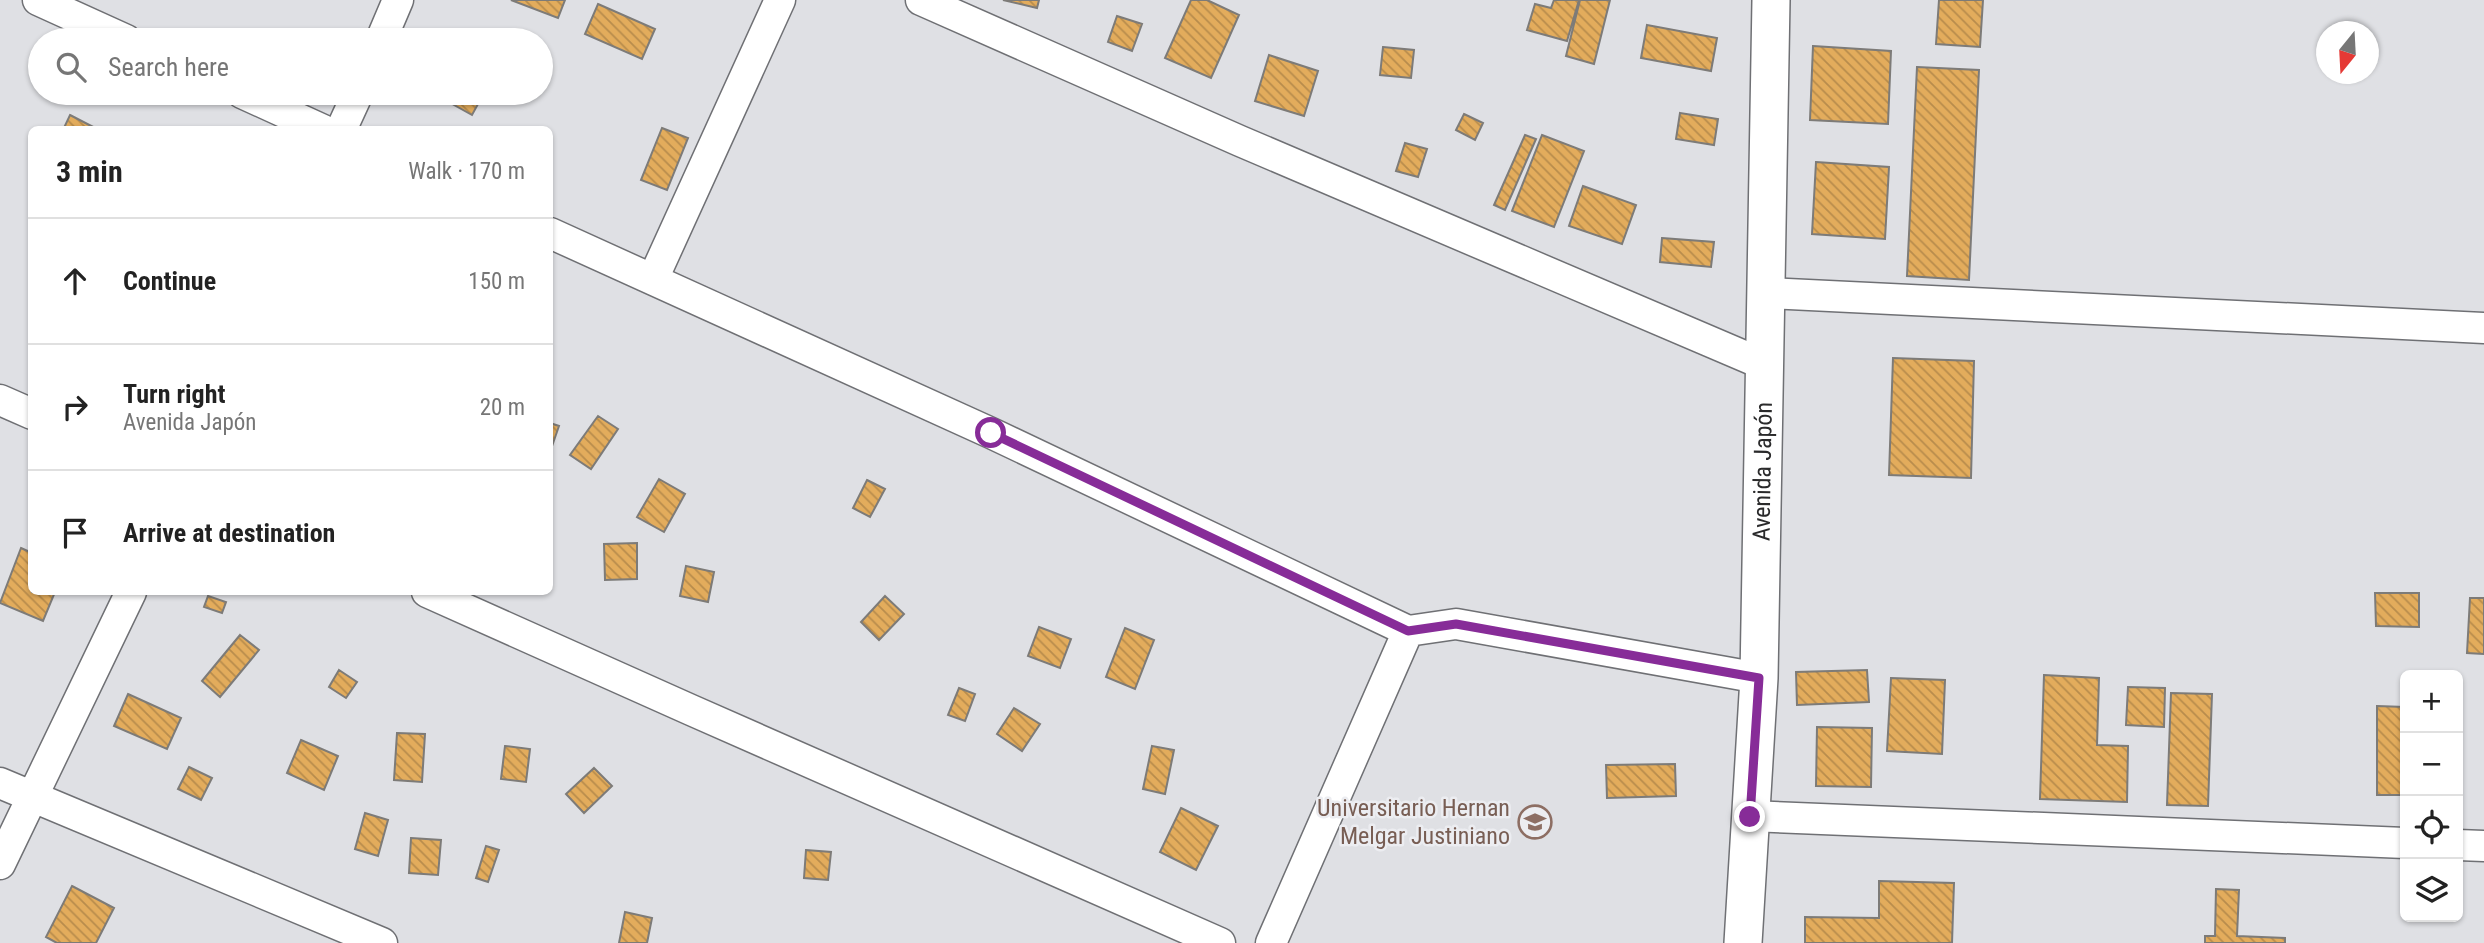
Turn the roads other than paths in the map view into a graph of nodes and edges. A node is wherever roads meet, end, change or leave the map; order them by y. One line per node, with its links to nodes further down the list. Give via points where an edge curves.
1 (38, 0): 6 (street)
2 (398, 0): 7 (street)
3 (780, 0): 13 (street)
4 (921, 0): 16 (street)
5 (1771, 0): 14 (street, Avenida Japón)
6 (100, 28)
7 (385, 28)
8 (268, 105): 10 (street)
9 (352, 105): 11 (street)
10 (314, 126)
11 (343, 126)
12 (553, 234): 13 (street)
13 (653, 279): 21 (street)
14 (1766, 293): 15 (street); 16 (street, Avenida Japón)
15 (2484, 328)
16 (1765, 365): 22 (street, Avenida Japón)
17 (0, 400): 18 (street)
18 (28, 412)
19 (130, 595): 24 (street)
20 (434, 595): 31 (street)
21 (1408, 631): 22 (street, via 1456,624); 32 (street)
22 (1759, 678): 25 (street, Avenida Japón)
23 (0, 783): 24 (street)
24 (32, 797): 29 (street); 30 (street)
25 (1750, 817): 26 (street); 33 (street, Avenida Japón)
26 (2400, 843)
27 (2463, 845): 28 (street)
28 (2484, 846)
29 (0, 864)
30 (382, 943)
31 (1220, 943)
32 (1271, 943)
33 (1743, 943)

